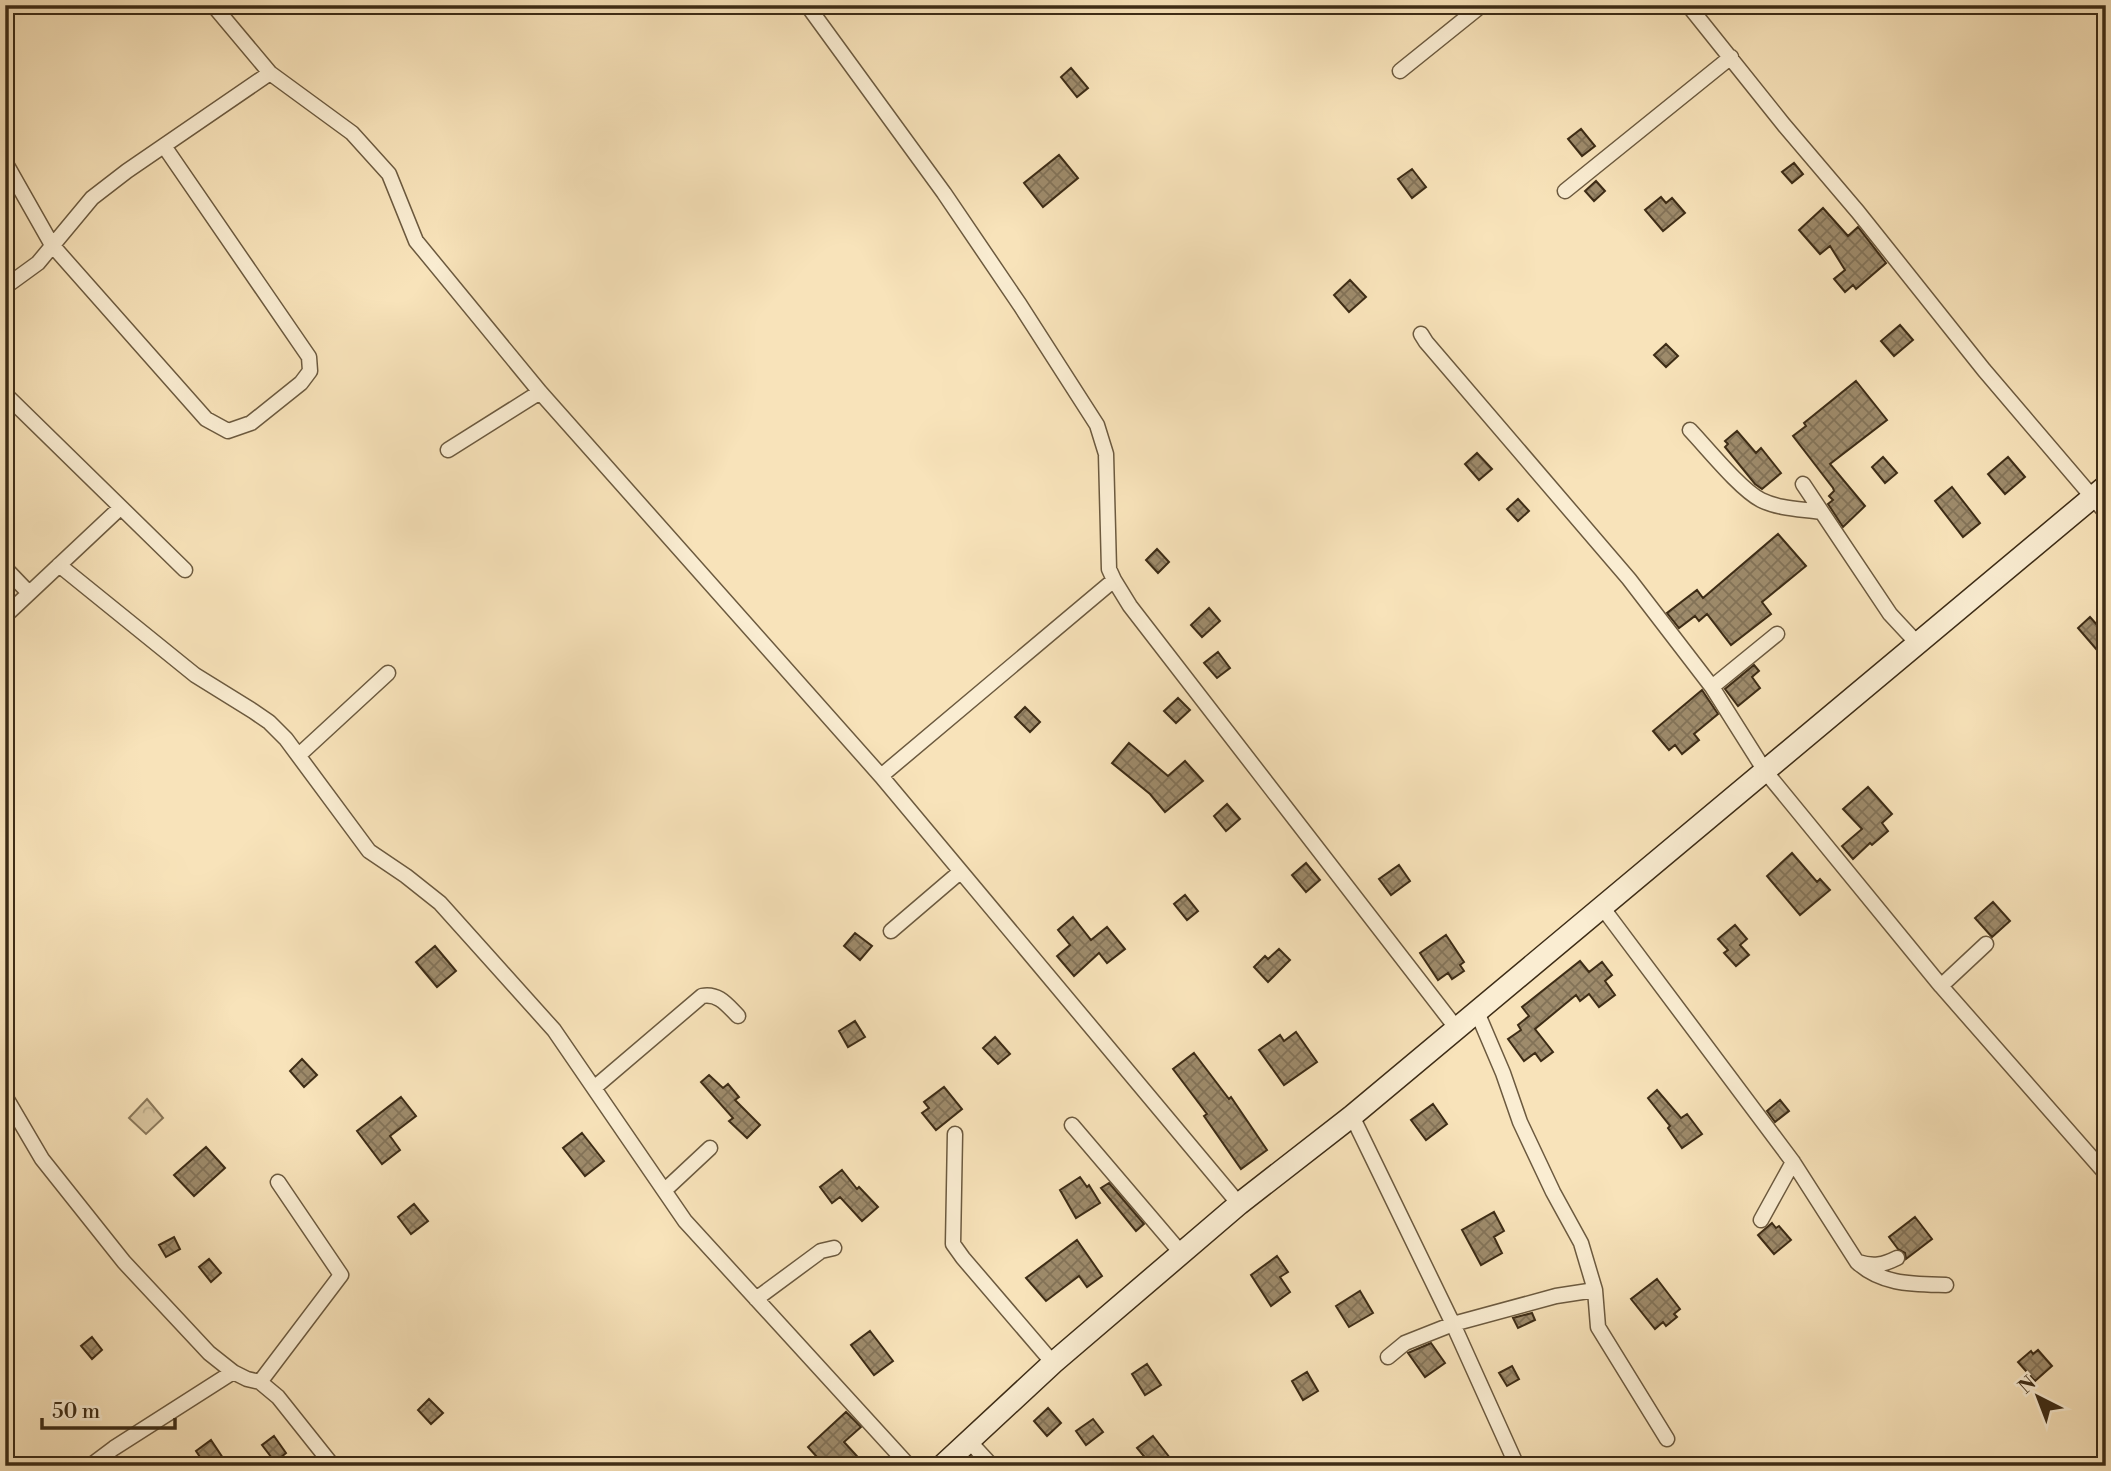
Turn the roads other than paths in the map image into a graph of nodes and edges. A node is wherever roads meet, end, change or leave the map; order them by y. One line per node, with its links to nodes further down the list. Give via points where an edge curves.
1 (213, 5): 7 (street)
2 (807, 5): 25 (street, via 944,193 1097,425 1106,454)
3 (1482, 5): 6 (street)
4 (1688, 5): 5 (street)
5 (1731, 57): 10 (street); 19 (street, via 1984,370)
6 (1400, 71)
7 (270, 74): 8 (street); 14 (street, via 352,133 388,174 416,241)
8 (164, 146): 11 (street, via 92,198); 11 (street, via 309,357 310,371 301,383 251,423 228,431 206,419)
9 (5, 162): 11 (street)
10 (1565, 191)
11 (52, 245): 12 (street, via 38,263)
12 (5, 286)
13 (1422, 334): 31 (street, via 1629,579)
14 (540, 392): 17 (street); 34 (street)
15 (5, 394): 20 (street)
16 (1690, 430): 21 (street, via 1760,499)
17 (448, 450)
18 (1803, 484): 21 (street)
19 (2101, 499): 29 (street)
20 (120, 508): 22 (street); 24 (street)
21 (1821, 512): 29 (street, via 1890,614)
22 (60, 565): 26 (street); 32 (street, via 195,675 269,722)
23 (5, 568): 26 (street)
24 (185, 570)
25 (1114, 580): 34 (street); 42 (street)
26 (29, 593): 27 (street)
27 (5, 616)
28 (1777, 634): 31 (street)
29 (1917, 643): 33 (street)
30 (388, 673): 32 (street)
31 (1712, 687): 33 (street)
32 (299, 755): 43 (street, via 369,851 440,903 554,1030)
33 (1765, 772): 36 (street); 39 (street)
34 (881, 776): 35 (street)
35 (960, 872): 37 (street); 53 (street)
36 (1602, 907): 40 (street); 49 (street)
37 (891, 931)
38 (1986, 944): 39 (street)
39 (1941, 986): 50 (street)
40 (1477, 1012): 42 (street); 60 (street, via 1520,1122 1581,1243)
41 (738, 1016): 43 (street, via 720,998 702,996)
42 (1457, 1029): 45 (street)
43 (594, 1088): 52 (street)
44 (5, 1096): 65 (street, via 43,1160 124,1262 209,1353)
45 (1352, 1116): 53 (street); 62 (street)
46 (1072, 1125): 56 (street)
47 (955, 1135): 64 (street, via 953,1244)
48 (710, 1149): 52 (street)
49 (1793, 1162): 54 (street); 58 (street)
50 (2106, 1174)
51 (278, 1182): 66 (street, via 341,1275)
52 (664, 1190): 61 (street, via 685,1221)
53 (1239, 1204): 56 (street)
54 (1761, 1220)
55 (834, 1248): 61 (street, via 821,1251)
56 (1182, 1254): 64 (street)
57 (1897, 1258): 58 (street, via 1883,1265)
58 (1857, 1262): 59 (street, via 1883,1279)
59 (1945, 1284)
60 (1595, 1290): 62 (street); 67 (street, via 1598,1327)
61 (756, 1299): 71 (street)
62 (1453, 1324): 63 (street, via 1405,1343); 74 (street)
63 (1388, 1357)
64 (1053, 1363): 68 (street)
65 (233, 1372): 66 (street); 69 (street)
66 (260, 1382): 70 (street, via 278,1397)
67 (1667, 1439)
68 (969, 1441): 72 (street); 73 (street)
69 (90, 1466)
70 (333, 1466)
71 (909, 1466)
72 (942, 1466)
73 (992, 1466)
74 (1517, 1466)

